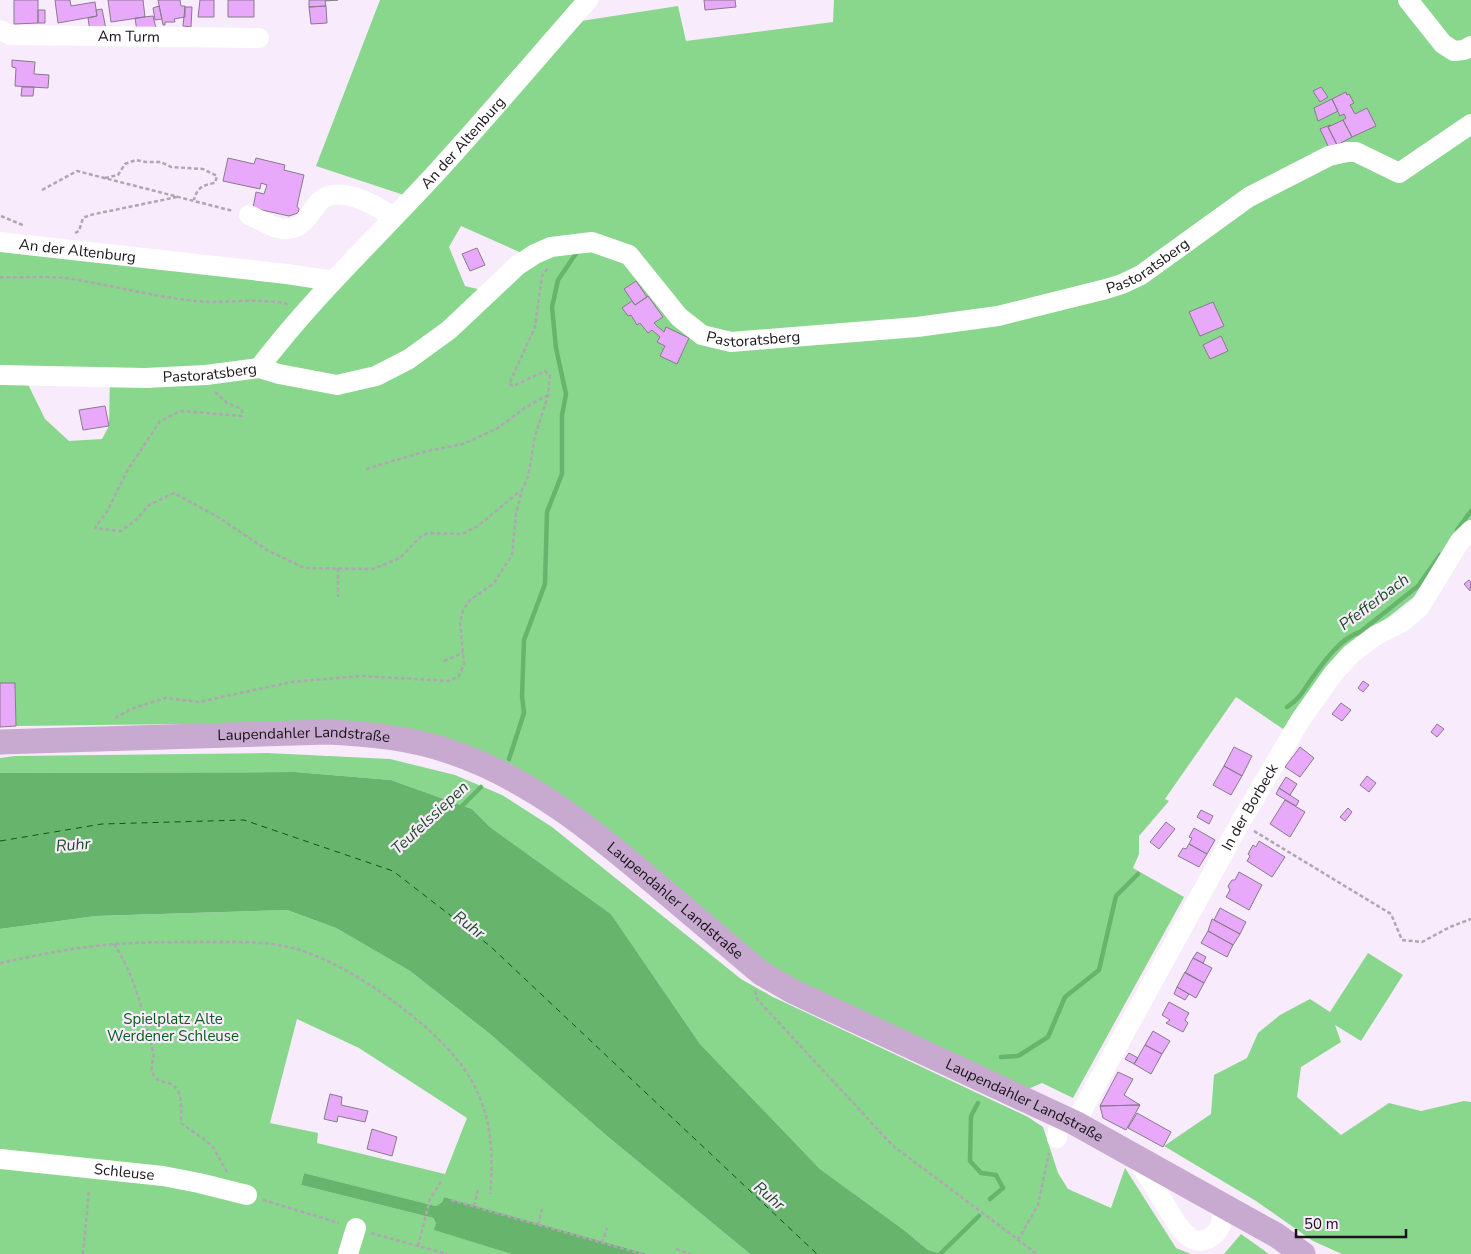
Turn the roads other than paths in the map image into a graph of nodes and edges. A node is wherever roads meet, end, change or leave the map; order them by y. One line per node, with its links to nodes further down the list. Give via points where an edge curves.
1 (588, 0): 8 (street, An der Altenburg)
2 (1408, 0): 5 (street, via 1443,44 1454,52)
3 (0, 30): 4 (street, Am Turm, via 11,35)
4 (259, 38)
5 (1471, 46)
6 (1471, 124): 11 (street, Pastoratsberg, via 1399,173 1356,152 1329,156 1249,197 1130,281 998,316 917,327 731,342 702,335 679,317 629,255 592,242 552,246 535,254 518,265 448,330 409,359 376,376 337,385)
7 (249, 215): 8 (street, via 276,228 289,229 306,220 320,201 339,194 379,207)
8 (393, 217): 10 (street, An der Altenburg)
9 (0, 242): 10 (street, An der Altenburg)
10 (333, 281): 11 (street, An der Altenburg)
11 (259, 368): 12 (street, Pastoratsberg, via 145,378)
12 (0, 375)
13 (1471, 530): 15 (street, In der Borbeck, via 1460,541 1419,608 1351,654 1301,719)
14 (0, 742): 15 (main road, Laupendahler Landstraße, via 328,732 392,738 449,751 512,778 586,827 761,973 792,992)
15 (1064, 1125): 16 (main road, Laupendahler Landstraße)
16 (1136, 1156): 19 (main road, Laupendahler Landstraße); 19 (street, via 1179,1227 1194,1240 1208,1239 1219,1228 1222,1219)
17 (0, 1159): 18 (street, Schleuse, via 163,1176)
18 (244, 1194)
19 (1213, 1200): 22 (main road, Laupendahler Landstraße)
20 (356, 1228): 21 (street)
21 (348, 1254)
22 (1303, 1254)

